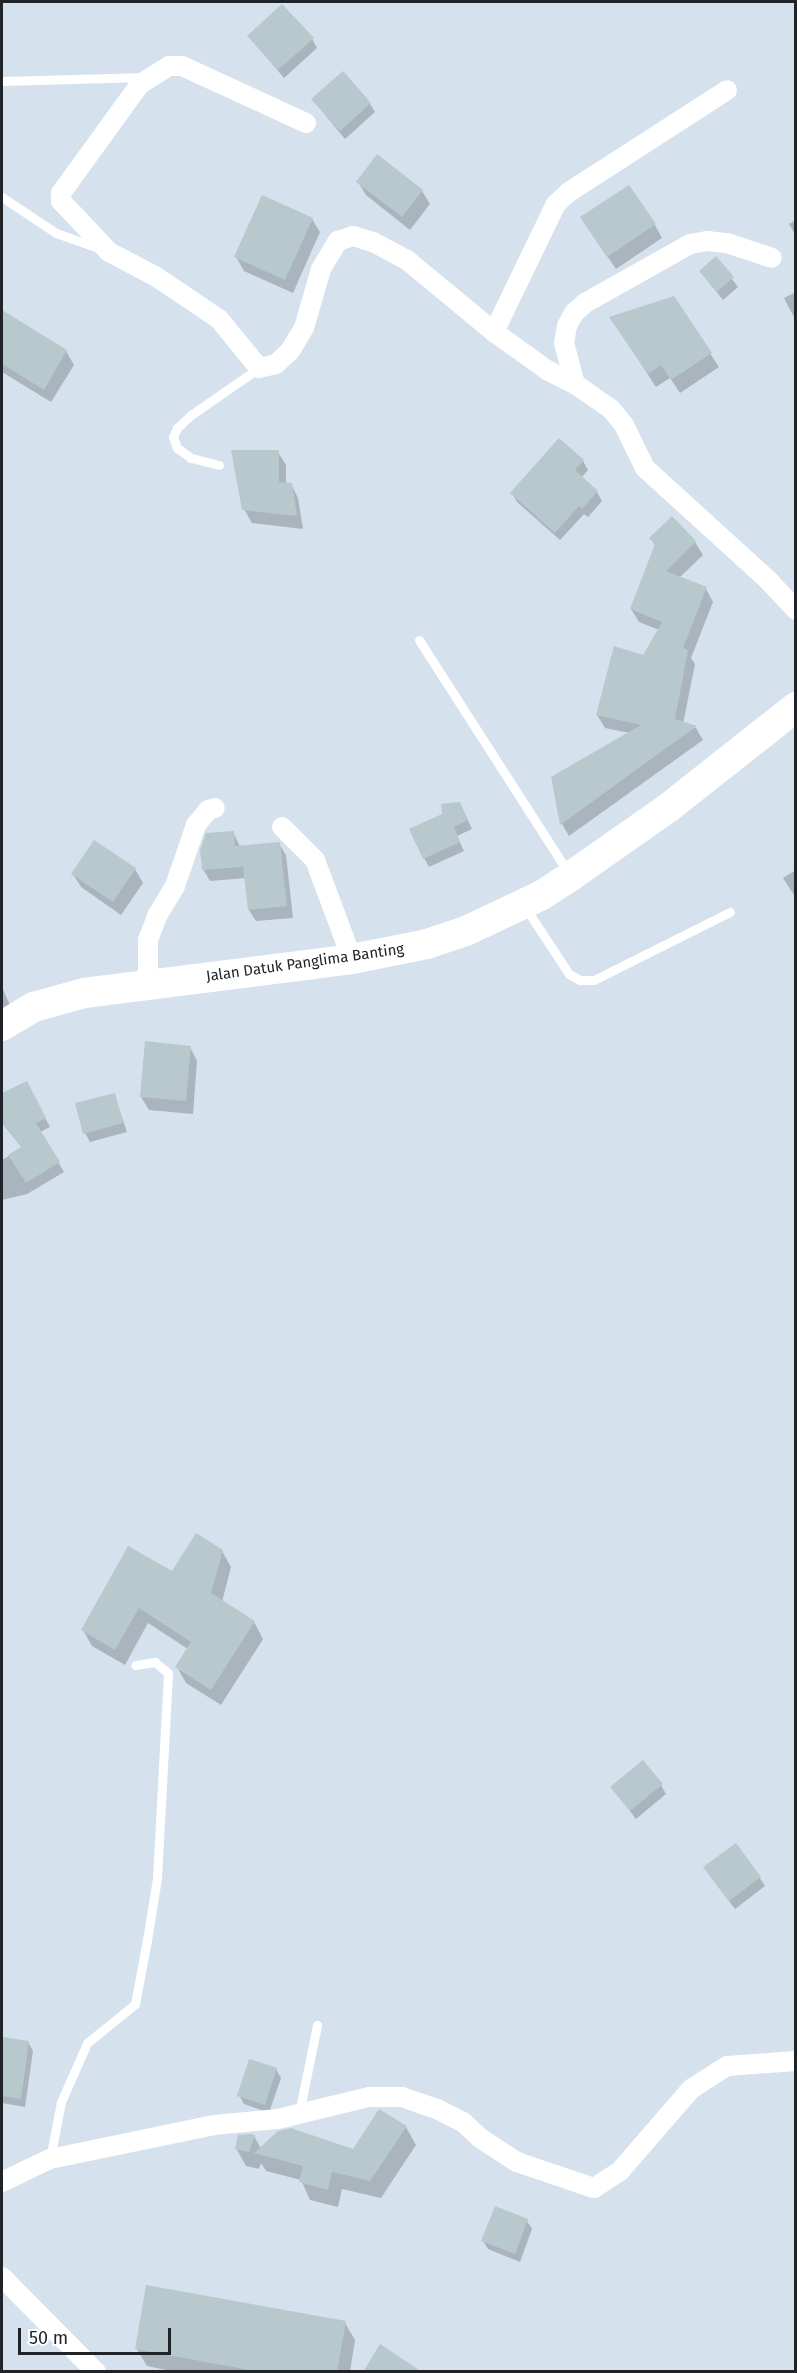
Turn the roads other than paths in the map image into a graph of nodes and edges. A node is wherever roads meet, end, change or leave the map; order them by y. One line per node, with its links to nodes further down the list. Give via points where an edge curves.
1 (148, 77): 2 (lane); 4 (street, via 169,66 182,66); 6 (street, via 61,193 61,201)
2 (2, 81)
3 (727, 90): 8 (street, via 556,204)
4 (306, 123)
5 (2, 197): 6 (lane, via 56,233)
6 (109, 252): 9 (street, via 155,276 219,319)
7 (772, 258): 10 (street, via 728,243 690,244 585,303 567,326 564,343)
8 (494, 332): 9 (street, via 407,260 353,236 338,241 330,250 304,328 290,351 276,364); 10 (street, via 547,370)
9 (260, 368): 11 (lane, via 192,415 173,437 177,448 191,458)
10 (575, 384): 12 (street, via 611,409 624,425 645,468 769,581)
11 (219, 465)
12 (795, 610)
13 (419, 640): 17 (lane)
14 (795, 707): 17 (main road, Jalan Datuk Panglima Banting, via 668,808)
15 (216, 807): 21 (street, via 208,810 196,825 175,885 157,916 148,940)
16 (282, 827): 20 (street, via 315,860)
17 (571, 876): 18 (main road, Jalan Datuk Panglima Banting)
18 (523, 904): 19 (lane, via 569,974 580,980 594,980); 20 (main road, Jalan Datuk Panglima Banting, via 427,944)
19 (730, 912)
20 (352, 959): 21 (main road, Jalan Datuk Panglima Banting)
21 (148, 985): 22 (main road, Jalan Datuk Panglima Banting, via 61,999 34,1007)
22 (2, 1026)
23 (135, 1665): 27 (lane, via 155,1662 168,1673 157,1878 147,1940 135,2004 87,2043 61,2102)
24 (317, 2025): 26 (lane)
25 (795, 2061): 26 (street, via 727,2066 691,2089 620,2171 594,2188 517,2162 463,2122 402,2097 369,2097)
26 (299, 2113): 27 (street, via 278,2119 214,2125)
27 (50, 2159): 28 (street)
28 (2, 2182)
29 (2, 2277): 30 (street)
30 (96, 2372)

